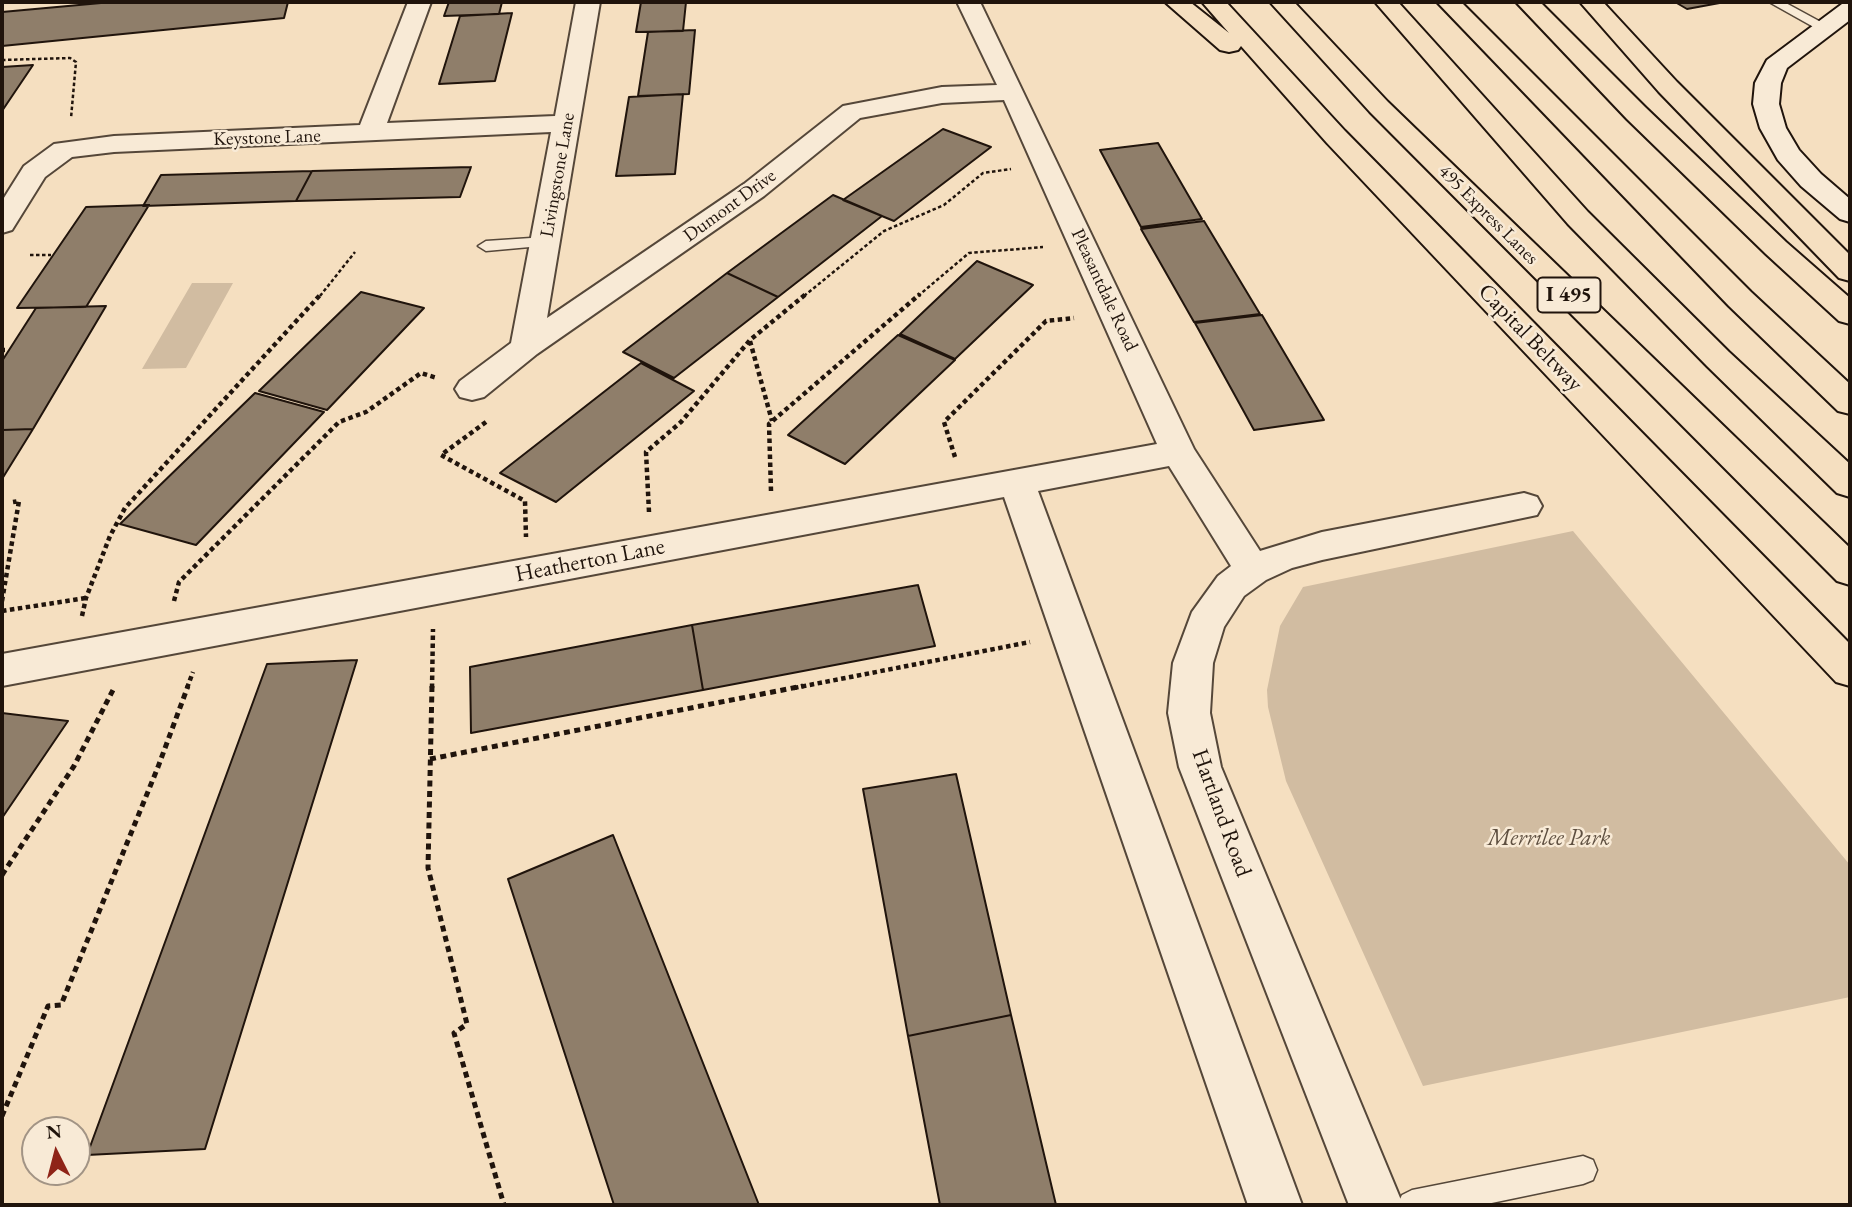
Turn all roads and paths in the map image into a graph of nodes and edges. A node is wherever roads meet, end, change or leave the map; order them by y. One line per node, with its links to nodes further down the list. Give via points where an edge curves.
1 (419, 2): 17 (street)
2 (588, 2): 16 (street, Livingstone Lane)
3 (969, 2): 15 (street, Pleasantdale Road)
4 (1176, 2): 18 (highway)
5 (1214, 2): 18 (highway, Capital Beltway / I 495)
6 (1281, 2): 46 (highway, 495 Express Lanes / I 495, via 1379,107)
7 (1387, 2): 39 (highway, via 1604,244)
8 (1448, 2): 35 (highway, via 1740,299)
9 (1527, 2): 31 (highway, via 1636,113)
10 (1591, 2): 29 (highway)
11 (1775, 2): 13 (lane)
12 (1850, 9): 13 (street)
13 (1824, 27): 21 (street, via 1776,65 1766,104 1788,154)
14 (2, 60): 19 (path, via 70,58 76,62 74,103)
15 (1013, 92): 20 (street, Pleasantdale Road); 33 (street, Dumont Drive, via 942,95 852,112 754,190)
16 (568, 123): 17 (street, Keystone Lane); 23 (street, Livingstone Lane)
17 (370, 134): 19 (street, Keystone Lane)
18 (1336, 137): 57 (highway, Capital Beltway / I 495)
19 (64, 150): 22 (street, Keystone Lane, via 34,172)
20 (1046, 165): 24 (street, Pleasantdale Road); 32 (path, via 987,172 944,205 884,231)
21 (1850, 214)
22 (2, 224)
23 (545, 242): 25 (lane); 33 (street, Livingstone Lane)
24 (1082, 243): 30 (street, Pleasantdale Road); 36 (path, via 969,253)
25 (486, 246)
26 (355, 252): 49 (path, via 331,284 125,508)
27 (30, 255): 28 (path)
28 (51, 255)
29 (1850, 272)
30 (1114, 313): 37 (street, Pleasantdale Road); 40 (path, via 1046,321 944,422)
31 (1850, 314)
32 (750, 340): 36 (path); 44 (path, via 681,422 646,452)
33 (526, 348): 34 (street, Dumont Drive)
34 (472, 389): 47 (path, via 508,406 441,455 525,501); 54 (path, via 421,373 366,412 339,422 179,582)
35 (1850, 402)
36 (772, 421): 43 (path)
37 (1178, 452): 38 (street, Heatherton Lane); 45 (street, Pleasantdale Road)
38 (1017, 482): 40 (street, Heatherton Lane); 53 (street)
39 (1850, 484)
40 (967, 491): 43 (street, Heatherton Lane)
41 (13, 502): 50 (path, via 19,501)
42 (1524, 506): 45 (street, Hartland Road, via 1322,547)
43 (772, 527): 44 (street, Heatherton Lane)
44 (650, 550): 47 (street, Heatherton Lane)
45 (1253, 570): 64 (street, Hartland Road, via 1231,586 1206,623 1192,663 1189,713 1200,767)
46 (1850, 571)
47 (527, 573): 48 (street, Heatherton Lane)
48 (434, 590): 52 (street, Heatherton Lane); 58 (path)
49 (86, 598): 51 (path); 55 (path)
50 (2, 601)
51 (2, 611)
52 (208, 632): 54 (street, Heatherton Lane); 60 (path, via 61,1004 48,1006)
53 (1071, 634): 58 (path); 63 (street)
54 (150, 642): 55 (street, Heatherton Lane); 59 (path)
55 (74, 657): 56 (street, Heatherton Lane)
56 (2, 670)
57 (1850, 670)
58 (430, 759): 62 (path, via 428,868 467,1024 454,1033)
59 (2, 875)
60 (2, 1116)
61 (1583, 1170): 65 (lane)
62 (504, 1205)
63 (1275, 1205)
64 (1376, 1205)
65 (1412, 1205)

